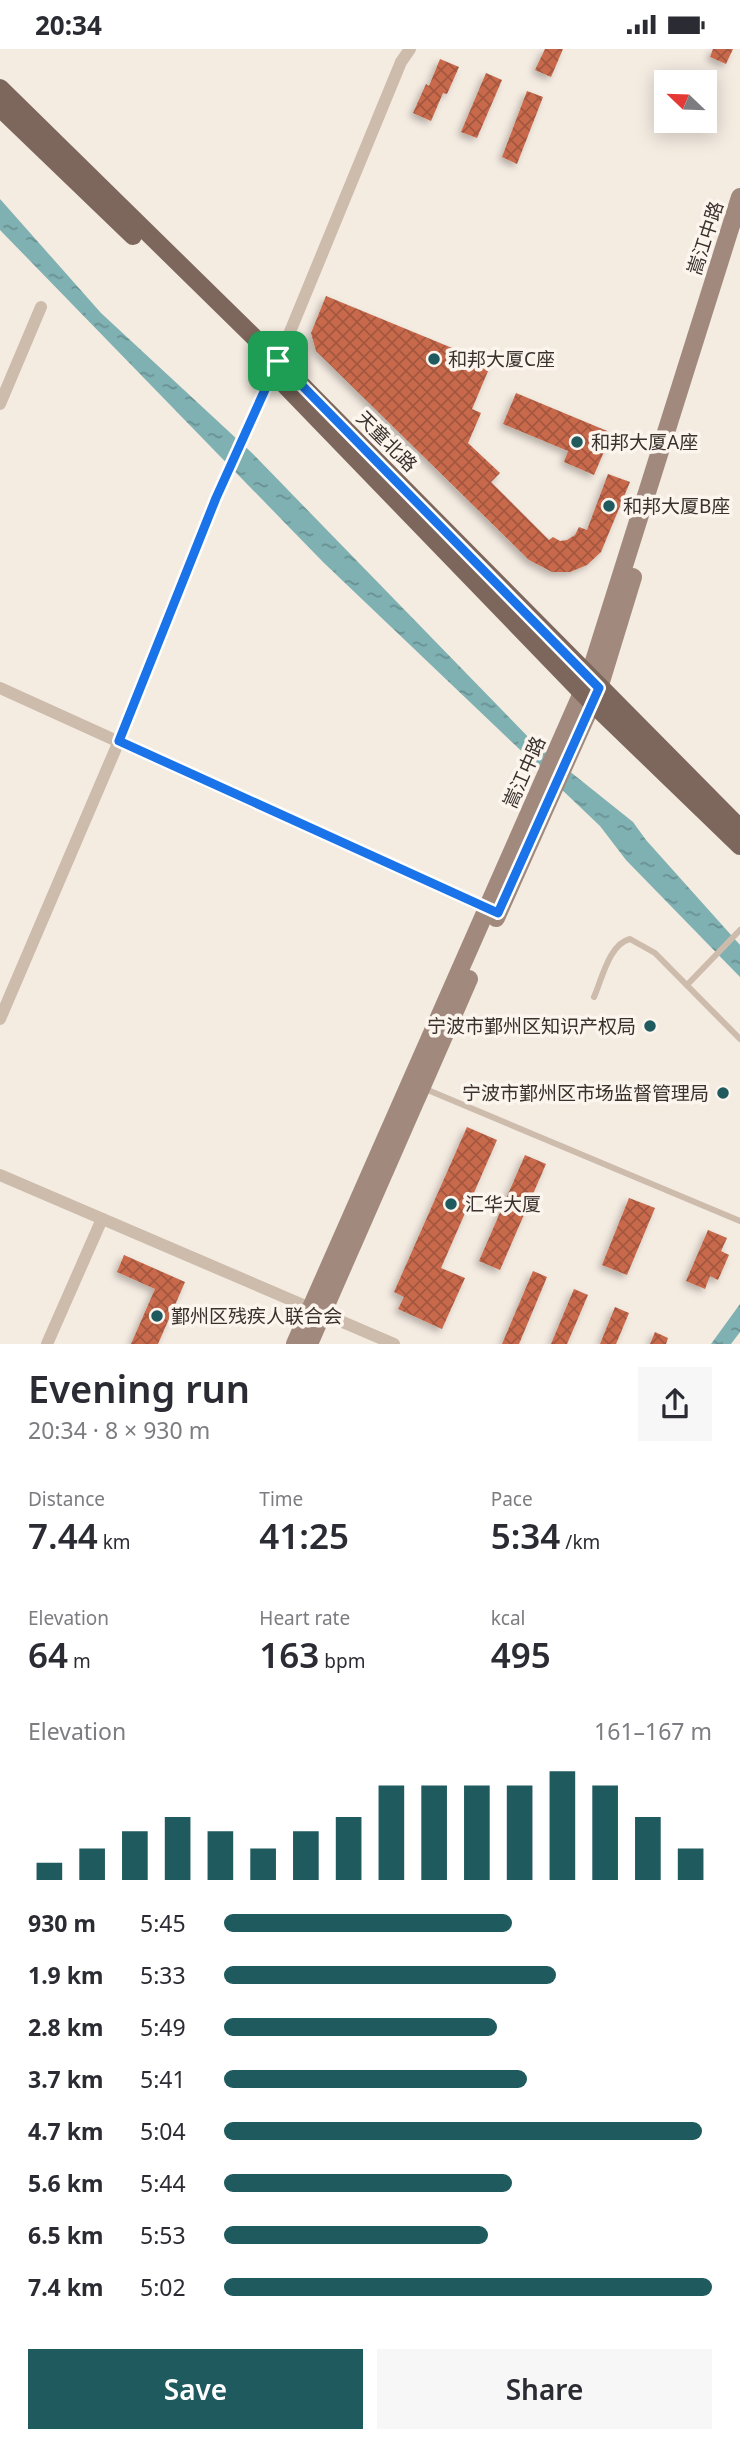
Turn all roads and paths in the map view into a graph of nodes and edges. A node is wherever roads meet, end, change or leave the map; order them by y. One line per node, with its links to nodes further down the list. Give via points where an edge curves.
1 (410, 49): 8 (street)
2 (0, 88): 6 (main road, 天童北路)
3 (0, 108): 6 (main road, 天童北路)
4 (740, 197): 11 (main road, 嵩江中路)
5 (740, 229): 11 (main road, 嵩江中路)
6 (166, 260): 8 (main road, 天童北路)
7 (41, 307): 9 (street)
8 (270, 365): 11 (main road, 天童北路); 12 (street)
9 (0, 404)
10 (0, 688): 12 (street)
11 (590, 690): 13 (main road, 天童北路); 14 (main road); 15 (main road, 嵩江中路); 15 (main road, 嵩江中路, via 540,820)
12 (119, 741): 15 (street); 19 (street)
13 (740, 828)
14 (740, 846)
15 (492, 911): 21 (main road, 嵩江中路); 25 (main road, 嵩江中路)
16 (740, 930): 17 (lane)
17 (687, 985): 18 (lane, via 655,953 630,939 615,949); 20 (lane)
18 (594, 997)
19 (0, 1019)
20 (740, 1038)
21 (421, 1088): 24 (lane); 25 (main road, 嵩江中路)
22 (0, 1175): 23 (street)
23 (102, 1219): 25 (street); 26 (street)
24 (740, 1221)
25 (316, 1310): 27 (main road, 嵩江中路); 28 (main road, 嵩江中路); 29 (street)
26 (47, 1344)
27 (295, 1344)
28 (309, 1344)
29 (394, 1344)

